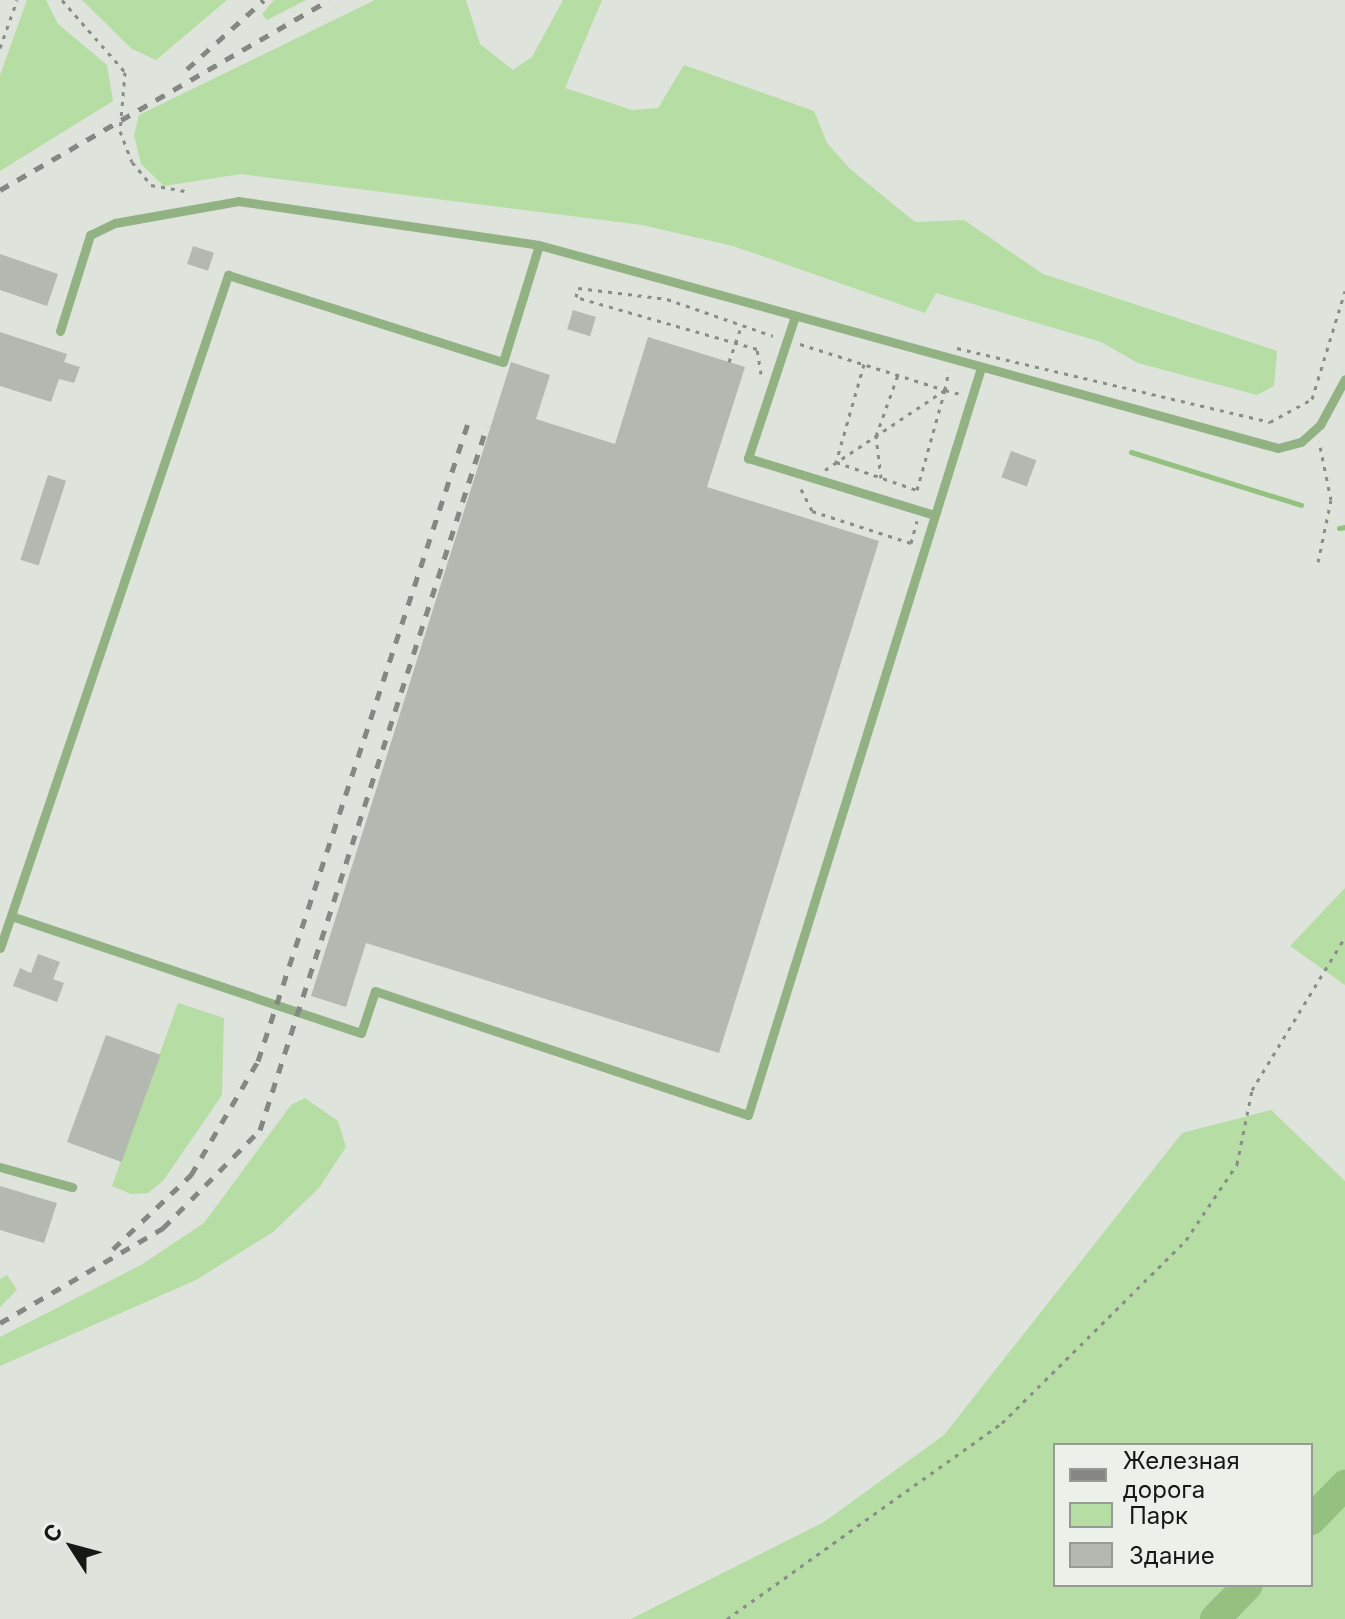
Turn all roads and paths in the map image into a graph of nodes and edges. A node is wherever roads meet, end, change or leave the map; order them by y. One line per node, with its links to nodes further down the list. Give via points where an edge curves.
1 (17, 0): 3 (path)
2 (62, 0): 4 (path, via 125,72 120,131 132,162 151,185)
3 (0, 48)
4 (186, 191)
5 (539, 245): 6 (lane); 8 (lane, via 238,201 130,220 90,235); 26 (lane, via 503,362 228,275)
6 (795, 316): 11 (lane); 19 (lane, via 748,458)
7 (742, 325): 9 (path)
8 (60, 331)
9 (729, 362)
10 (864, 364): 18 (path)
11 (981, 368): 15 (lane); 16 (lane, via 1278,448)
12 (898, 375): 17 (path)
13 (1345, 379): 16 (lane, via 1337,405)
14 (945, 390): 15 (path); 17 (path); 22 (path)
15 (972, 397): 24 (lane)
16 (1315, 429): 25 (path, via 1331,500)
17 (876, 436): 18 (path); 21 (path)
18 (836, 462): 20 (path); 21 (path)
19 (792, 471): 20 (lane); 23 (path, via 812,511 911,543)
20 (813, 478): 23 (lane)
21 (881, 478): 22 (path)
22 (917, 490): 23 (path)
23 (920, 510): 24 (lane)
24 (935, 515): 26 (lane, via 748,1115 375,991 361,1033)
25 (1318, 562)
26 (11, 916): 28 (lane)
27 (1345, 937): 31 (path, via 1252,1090 1237,1164 1186,1240 1002,1423)
28 (0, 948)
29 (0, 1167): 30 (lane)
30 (72, 1187)
31 (727, 1619)

